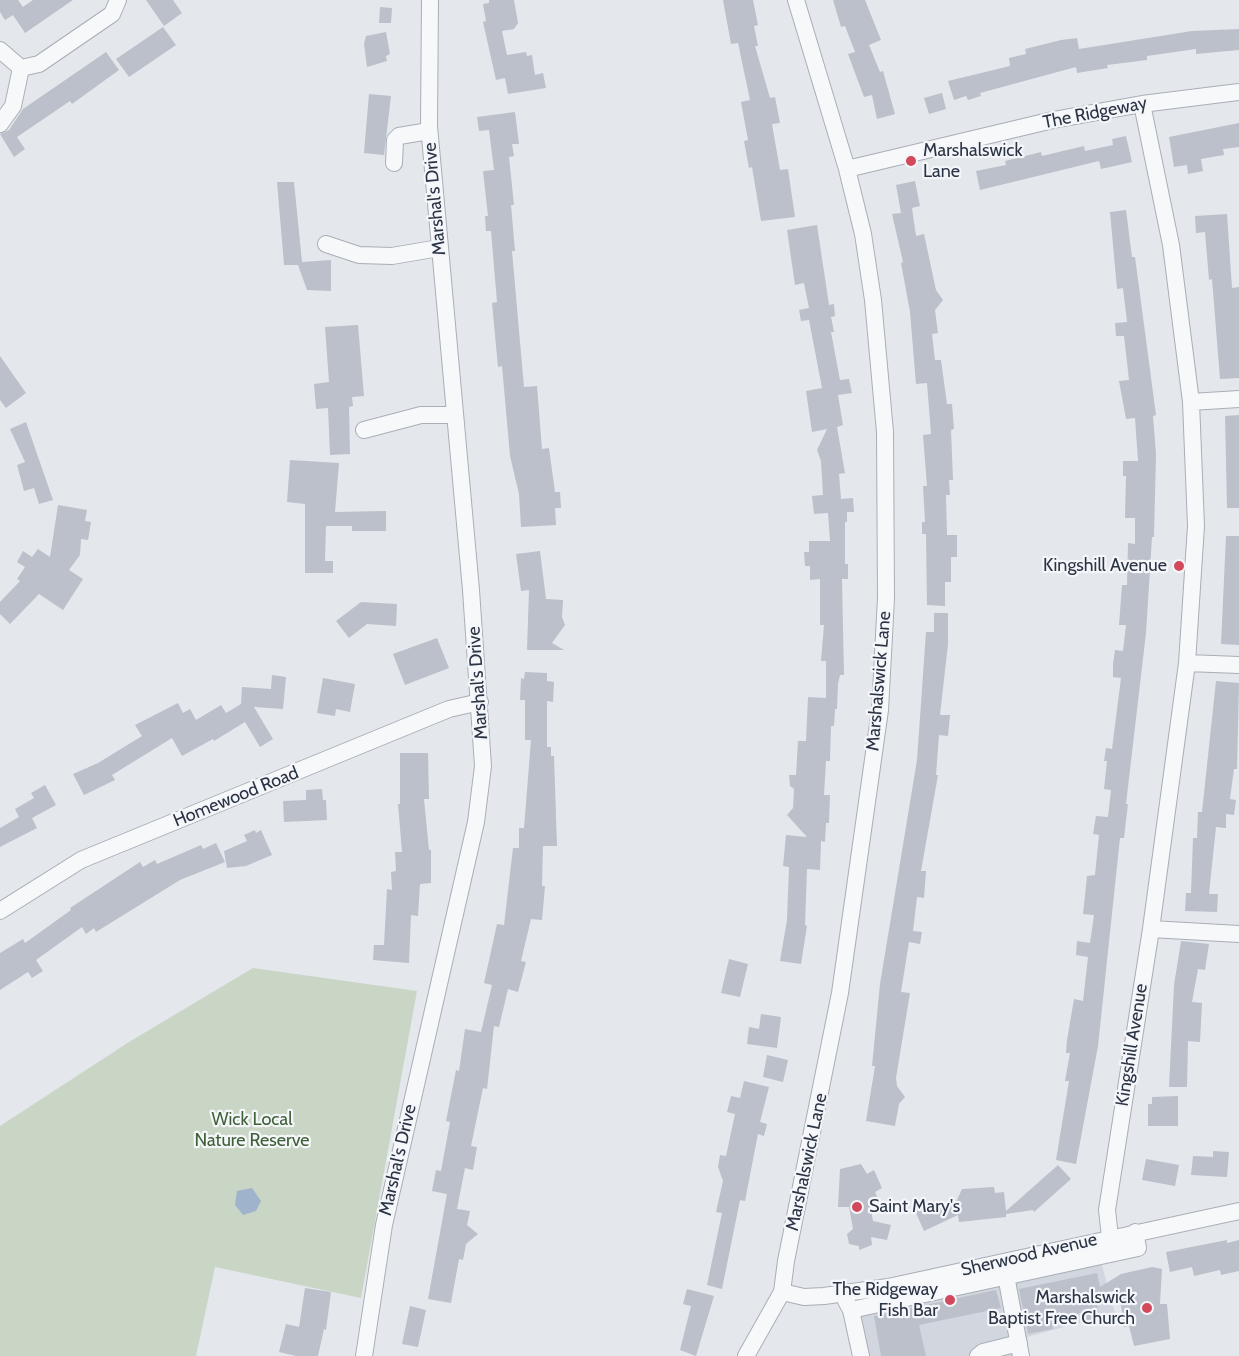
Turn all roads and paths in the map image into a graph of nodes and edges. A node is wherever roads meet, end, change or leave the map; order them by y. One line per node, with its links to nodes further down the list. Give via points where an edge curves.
1 (430, 0): 9 (street, Marshal's Drive)
2 (796, 0): 11 (street, Marshalswick Lane)
3 (115, 7): 5 (street, via 39,64)
4 (0, 50): 5 (street)
5 (21, 68): 8 (street, via 13,106)
6 (1239, 93): 7 (street, The Ridgeway)
7 (1142, 104): 11 (street, The Ridgeway, via 1053,120); 15 (street, Kingshill Avenue, via 1171,245)
8 (0, 124)
9 (429, 131): 10 (street, via 399,136 395,140); 13 (street, Marshal's Drive)
10 (394, 163)
11 (847, 169): 28 (street, Marshalswick Lane, via 863,234 873,300 885,432 886,598 881,687 840,993)
12 (326, 244): 13 (street, via 359,255 392,256)
13 (440, 248): 16 (street, Marshal's Drive)
14 (1239, 399): 15 (street)
15 (1191, 402): 18 (street, Kingshill Avenue, via 1196,526)
16 (454, 414): 17 (street, via 421,416); 20 (street, Marshal's Drive)
17 (364, 430)
18 (1187, 663): 19 (street); 22 (street, Kingshill Avenue)
19 (1239, 665)
20 (480, 702): 21 (street, Homewood Road, via 449,709 81,860); 32 (street, Marshal's Drive, via 483,766 476,822 384,1224)
21 (0, 911)
22 (1150, 929): 23 (street); 26 (street, Kingshill Avenue, via 1107,1210)
23 (1239, 934)
24 (1239, 1211): 25 (street, Sherwood Avenue)
25 (1135, 1232): 26 (street, Sherwood Avenue); 27 (street, via 1138,1248)
26 (1110, 1237): 27 (street, Sherwood Avenue)
27 (1004, 1268): 29 (street, Sherwood Avenue); 31 (street)
28 (782, 1292): 29 (street, Sherwood Avenue); 33 (street, Marshalswick Lane)
29 (848, 1303): 30 (street); 34 (street)
30 (841, 1324)
31 (1020, 1350): 35 (street, via 983,1352)
32 (364, 1356)
33 (746, 1356)
34 (861, 1356)
35 (978, 1356)

